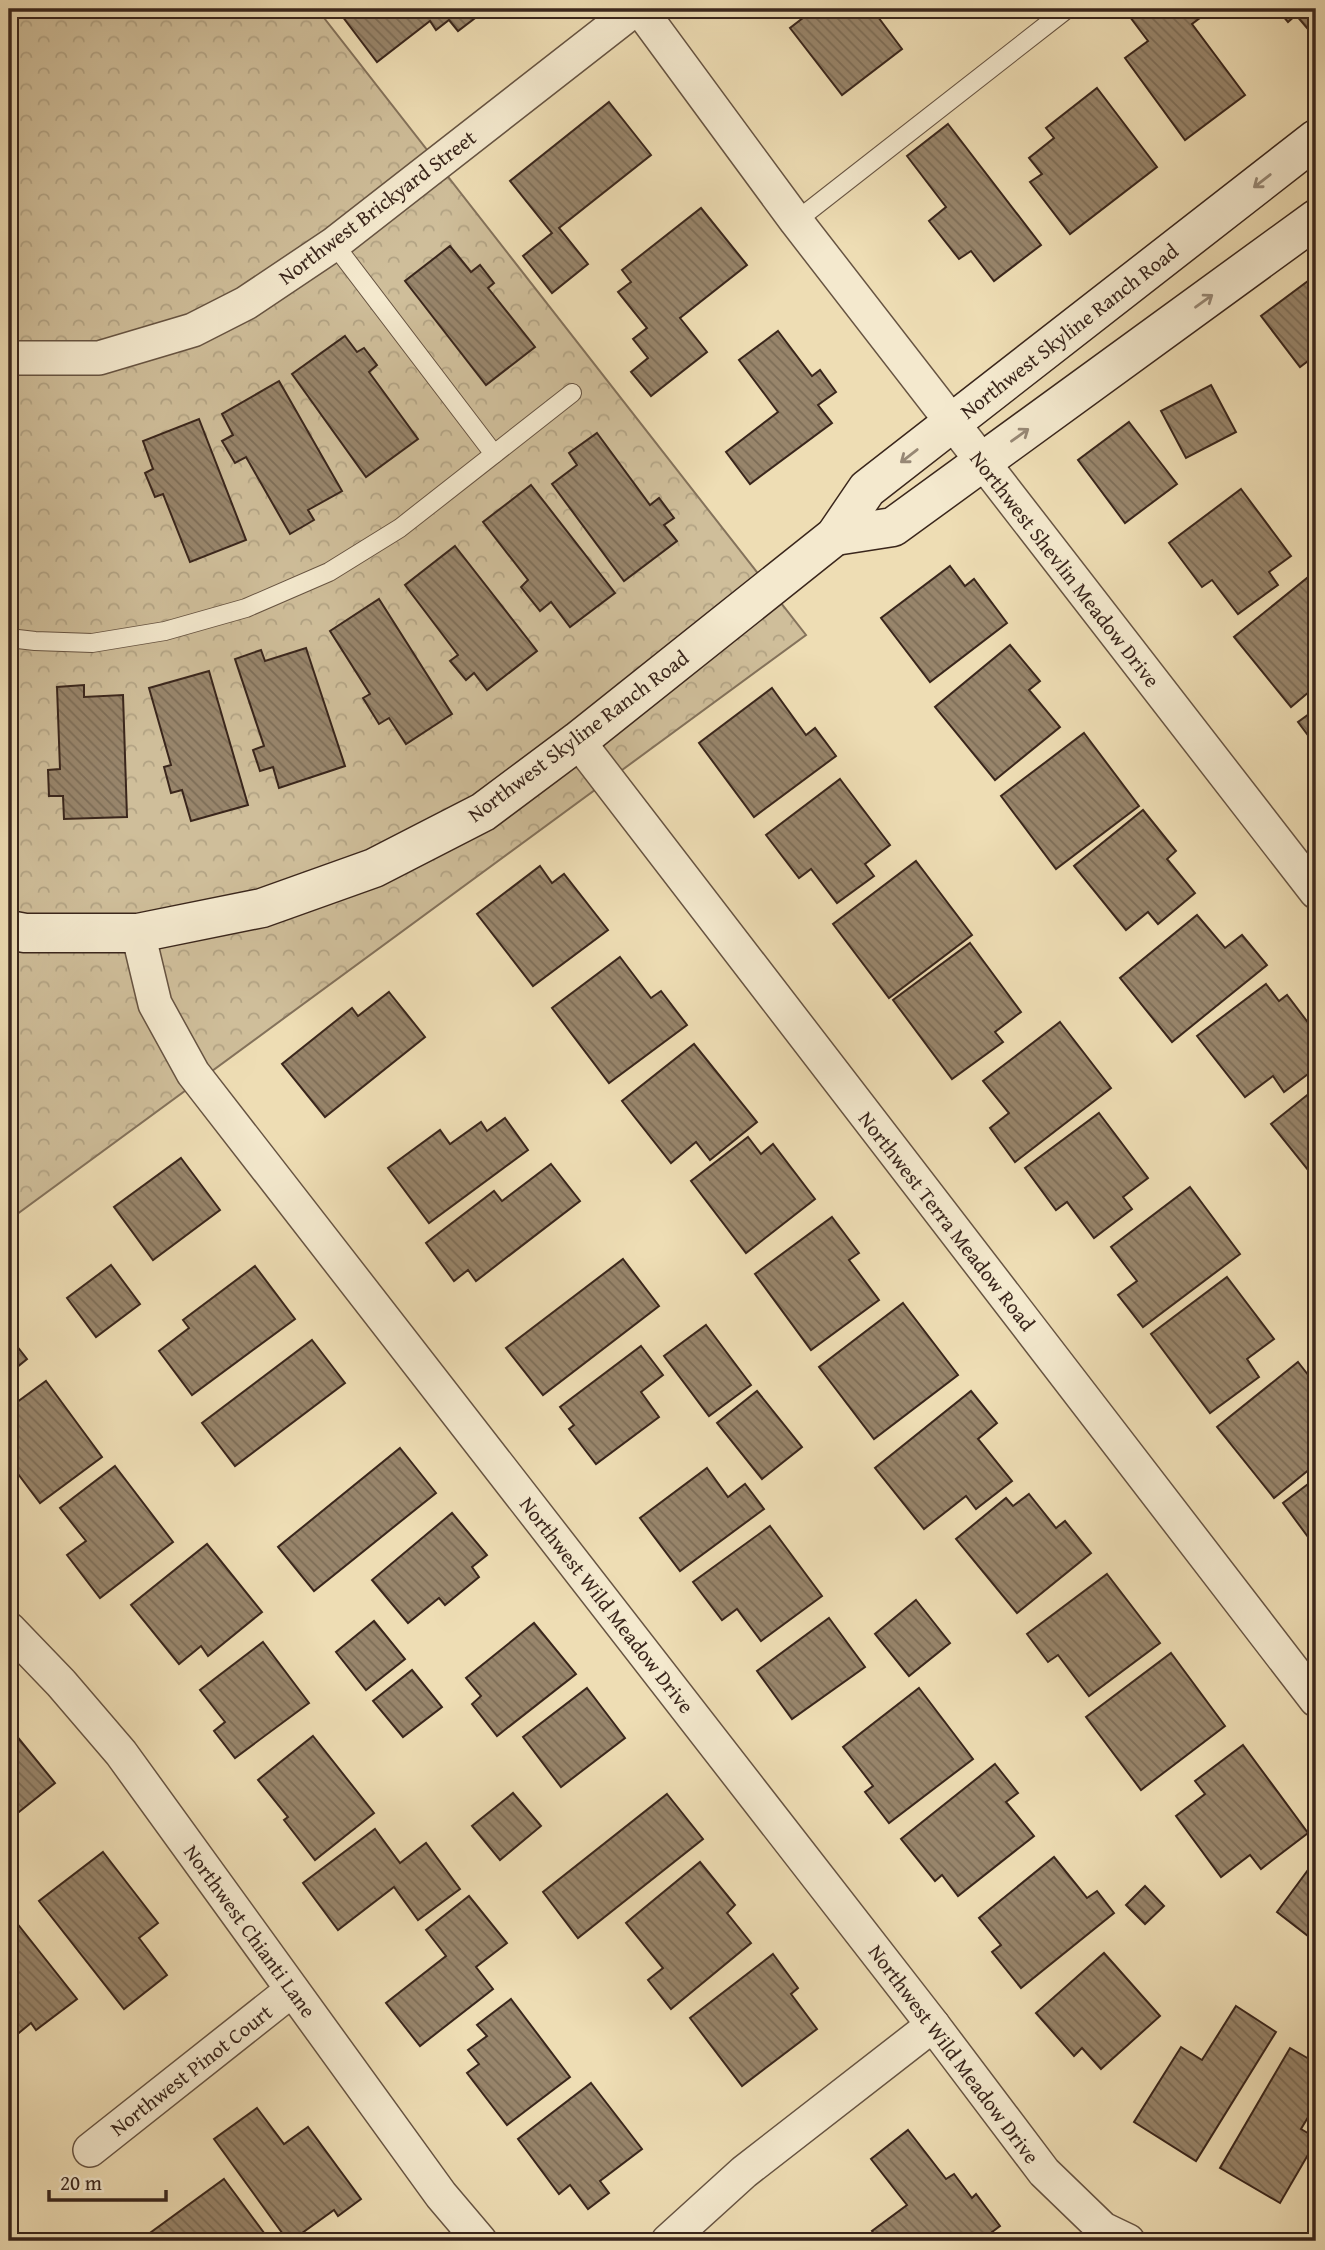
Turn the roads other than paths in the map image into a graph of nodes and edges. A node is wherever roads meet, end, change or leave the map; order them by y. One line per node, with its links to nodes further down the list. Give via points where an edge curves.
1 (638, 9): 5 (street, Northwest Shevlin Meadow Drive); 6 (street, Northwest Brickyard Street)
2 (1067, 9): 5 (lane)
3 (1316, 139): 9 (street, Northwest Skyline Ranch Road, one-way to 9)
4 (1316, 219): 11 (street, Northwest Skyline Ranch Road, one-way to 4)
5 (796, 221): 9 (street, Northwest Shevlin Meadow Drive)
6 (334, 244): 7 (street, Northwest Brickyard Street, via 246,303 193,330 99,358); 10 (lane)
7 (9, 358)
8 (572, 393): 10 (lane)
9 (951, 422): 11 (street, Northwest Shevlin Meadow Drive); 12 (street, Northwest Skyline Ranch Road, one-way to 12, via 867,489)
10 (495, 454): 13 (lane, via 400,528 329,572 246,608 165,631 92,643)
11 (982, 463): 12 (street, Northwest Skyline Ranch Road, via 893,527); 15 (street, Northwest Shevlin Meadow Drive)
12 (835, 536): 14 (street, Northwest Skyline Ranch Road)
13 (9, 638)
14 (578, 741): 17 (street, Northwest Skyline Ranch Road, via 483,812 374,868 262,908); 19 (street, Northwest Terra Meadow Road)
15 (1316, 892)
16 (9, 930): 17 (street, Northwest Skyline Ranch Road)
17 (138, 933): 21 (street, Northwest Wild Meadow Drive, via 155,1004 193,1073)
18 (9, 1629): 20 (street, Northwest Chianti Lane, via 121,1753)
19 (1316, 1700)
20 (292, 1990): 22 (street, Northwest Pinot Court); 24 (street, Northwest Chianti Lane, via 441,2195)
21 (933, 2025): 23 (street, Northwest Wild Meadow Drive, via 1044,2172); 25 (street, via 744,2172)
22 (90, 2150)
23 (1108, 2237)
24 (480, 2241)
25 (667, 2241)

